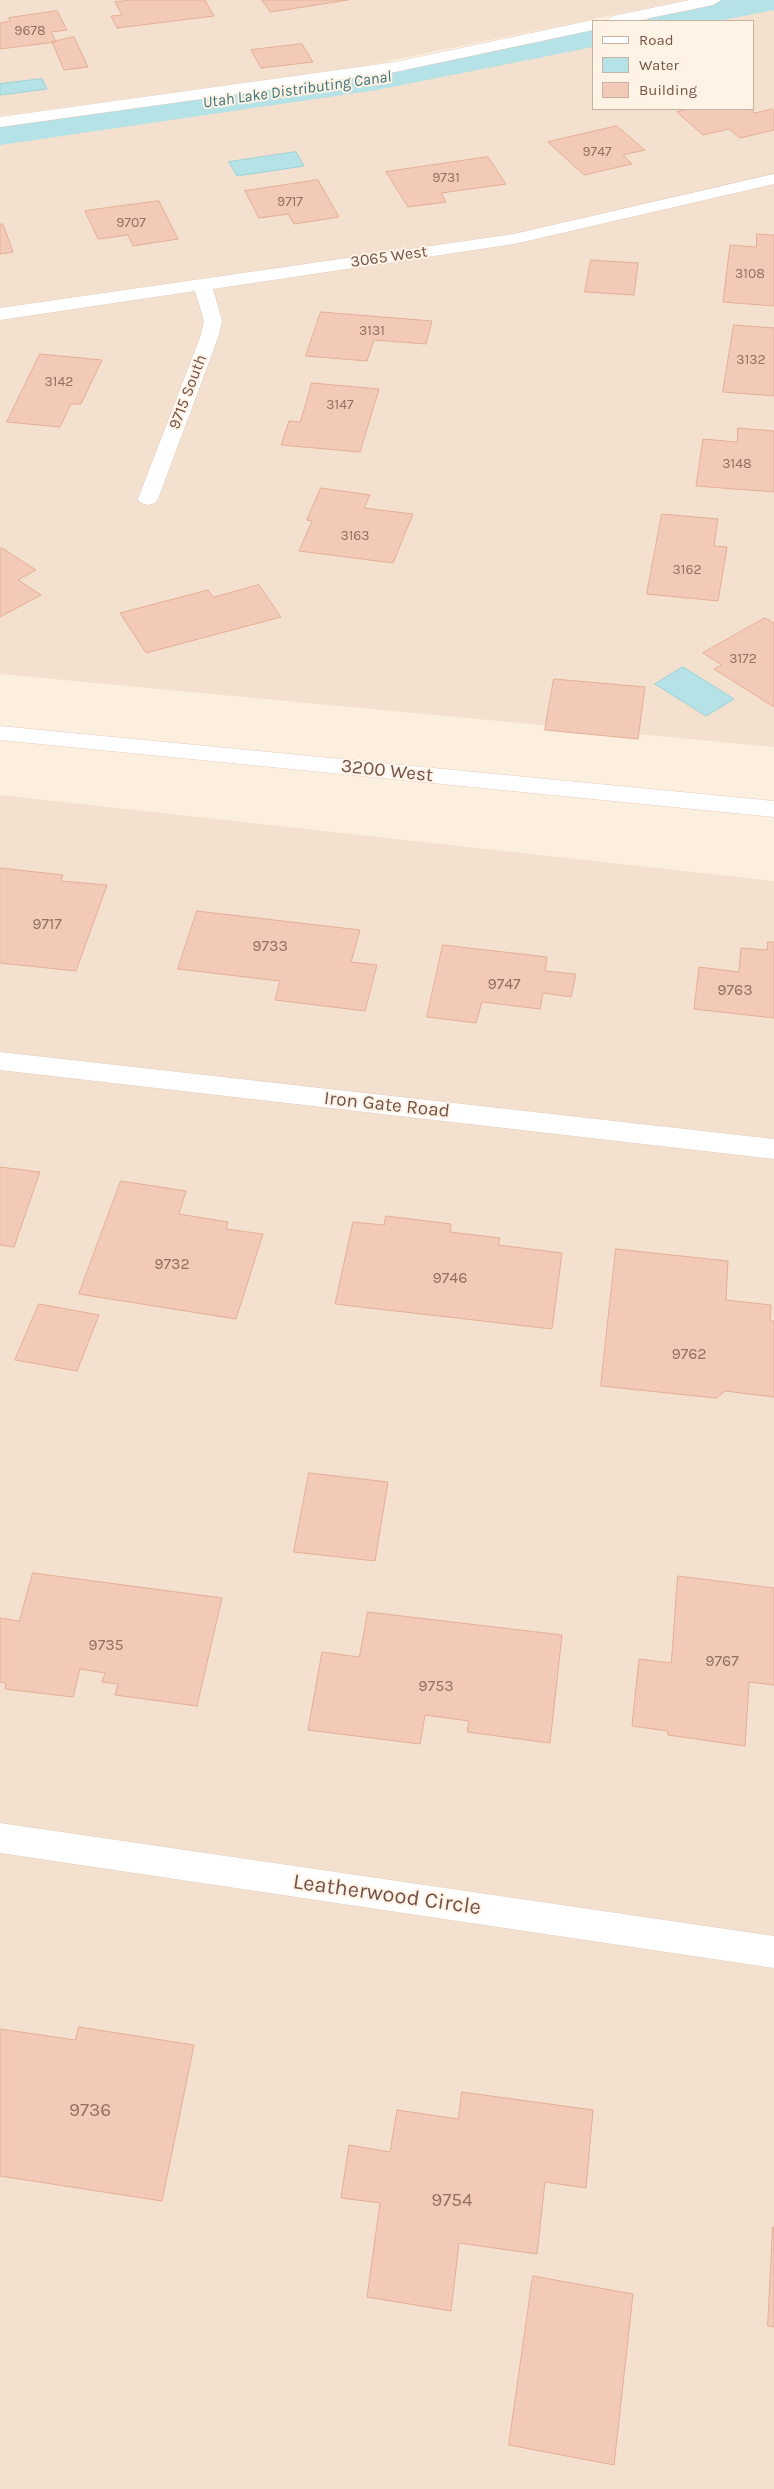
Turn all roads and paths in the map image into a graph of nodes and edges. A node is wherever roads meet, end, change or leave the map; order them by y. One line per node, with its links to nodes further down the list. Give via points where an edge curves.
1 (713, 0): 2 (street)
2 (618, 20)
3 (592, 26): 4 (street, via 395,67)
4 (0, 122)
5 (774, 180): 6 (street, 3065 West, via 514,239)
6 (202, 284): 7 (street, 3065 West); 8 (street, 9715 South, via 213,321 210,335)
7 (0, 314)
8 (148, 498)
9 (0, 733): 10 (street, 3200 West)
10 (774, 809)
11 (0, 1061): 12 (street, Iron Gate Road)
12 (774, 1149)
13 (0, 1838): 14 (street, Leatherwood Circle)
14 (774, 1952)

